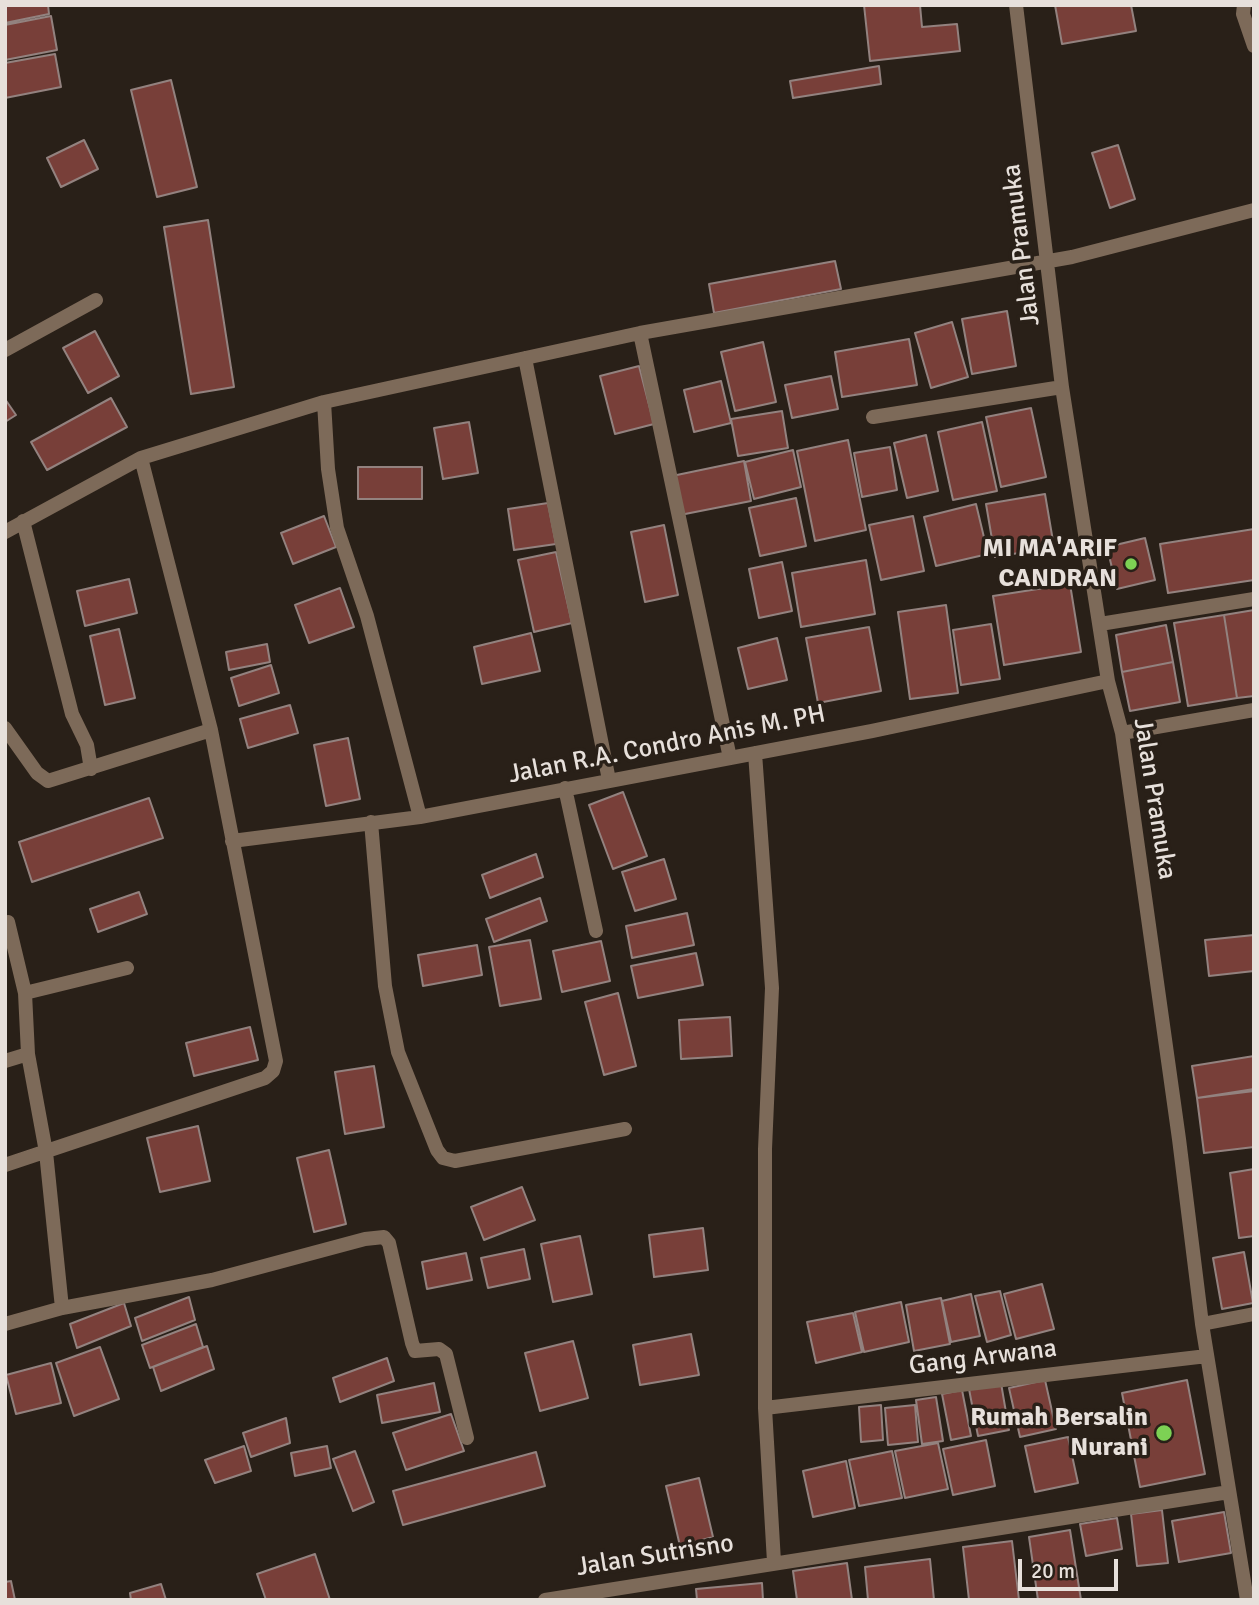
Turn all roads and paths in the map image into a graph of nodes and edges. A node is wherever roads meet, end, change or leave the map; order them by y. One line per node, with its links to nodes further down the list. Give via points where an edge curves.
1 (1016, 5): 5 (street, Jalan Pramuka)
2 (1244, 5): 3 (street)
3 (1254, 46)
4 (1254, 210): 5 (street)
5 (1049, 261): 7 (street); 10 (street, Jalan Pramuka)
6 (96, 300): 8 (street)
7 (640, 333): 9 (street); 24 (street)
8 (5, 350)
9 (525, 358): 11 (street); 26 (street)
10 (1062, 387): 12 (street); 17 (street, Jalan Pramuka)
11 (324, 401): 13 (street); 28 (street, via 337,528 367,616)
12 (873, 417)
13 (141, 458): 14 (street); 21 (street)
14 (23, 521): 15 (street); 25 (street, via 72,714 87,745)
15 (5, 532)
16 (1254, 598): 17 (street)
17 (1100, 624): 18 (street, Jalan Pramuka)
18 (1108, 681): 22 (street, Jalan Pramuka); 23 (street, Jalan R.A. Condro Anis M. PH)
19 (1254, 710): 22 (street)
20 (5, 728): 25 (street, via 37,773 48,781)
21 (211, 730): 25 (street); 30 (street)
22 (1122, 733): 43 (street, Jalan Pramuka)
23 (755, 753): 24 (street, Jalan R.A. Condro Anis M. PH); 45 (street, via 772,988 765,1149)
24 (730, 758): 26 (street, Jalan R.A. Condro Anis M. PH)
25 (91, 769)
26 (609, 780): 27 (street, Jalan R.A. Condro Anis M. PH)
27 (565, 788): 28 (street, Jalan R.A. Condro Anis M. PH); 32 (street)
28 (420, 817): 29 (street, Jalan R.A. Condro Anis M. PH)
29 (371, 822): 30 (street, Jalan R.A. Condro Anis M. PH); 37 (street, via 385,986 398,1052 443,1158 455,1161)
30 (232, 841): 38 (street, via 276,1061 274,1071 265,1078)
31 (8, 922): 34 (street)
32 (596, 931)
33 (127, 968): 34 (street)
34 (25, 993): 35 (street)
35 (28, 1054): 36 (street); 38 (street)
36 (5, 1061)
37 (625, 1129)
38 (46, 1152): 39 (street); 40 (street)
39 (5, 1165)
40 (62, 1307): 42 (street); 46 (street, via 212,1280 384,1237 415,1351 439,1349 446,1354)
41 (1254, 1314): 43 (street)
42 (5, 1324)
43 (1202, 1324): 44 (street, Jalan Pramuka)
44 (1207, 1356): 45 (street, Gang Arwana); 47 (street, Jalan Pramuka)
45 (765, 1408): 48 (street)
46 (467, 1438)
47 (1229, 1492): 48 (street, Jalan Sutrisno); 50 (street, Jalan Pramuka)
48 (774, 1562): 49 (street, Jalan Sutrisno)
49 (545, 1600)
50 (1247, 1600)

